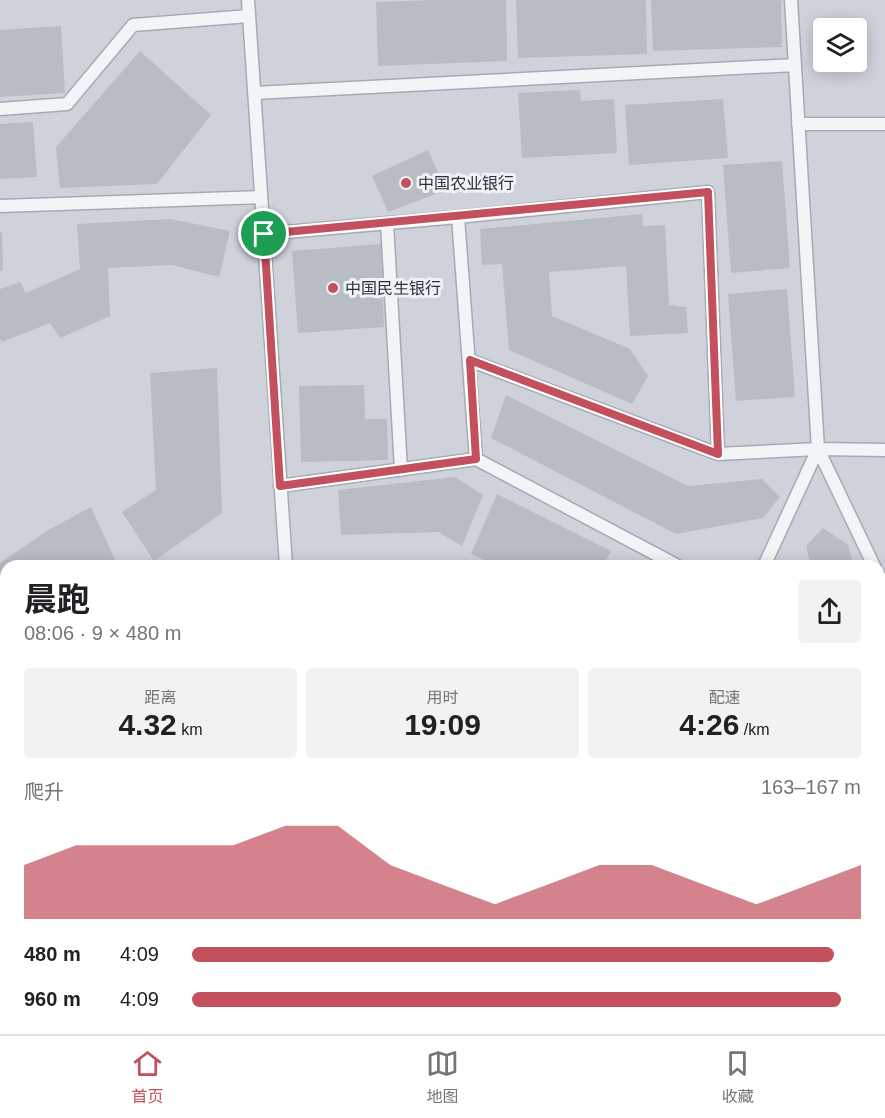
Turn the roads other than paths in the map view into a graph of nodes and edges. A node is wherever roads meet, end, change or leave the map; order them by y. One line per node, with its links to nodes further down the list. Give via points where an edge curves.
1 (248, 0): 3 (street)
2 (791, 0): 4 (street)
3 (249, 16): 5 (street); 6 (street, via 133,25 68,104)
4 (795, 65): 5 (street); 8 (street)
5 (254, 93): 9 (street)
6 (0, 110)
7 (885, 123): 8 (street)
8 (798, 124): 15 (street)
9 (261, 197): 10 (street); 13 (street)
10 (0, 206)
11 (458, 217): 12 (street); 14 (street); 17 (street, via 708,192)
12 (387, 223): 13 (street); 19 (street)
13 (264, 234): 20 (street)
14 (470, 360): 17 (street); 18 (street)
15 (818, 449): 16 (street); 17 (street); 23 (street); 24 (street)
16 (885, 450)
17 (718, 454)
18 (476, 459): 19 (street); 22 (street)
19 (400, 470): 20 (street)
20 (280, 486): 21 (street)
21 (286, 560)
22 (667, 560)
23 (767, 560)
24 (871, 560)

